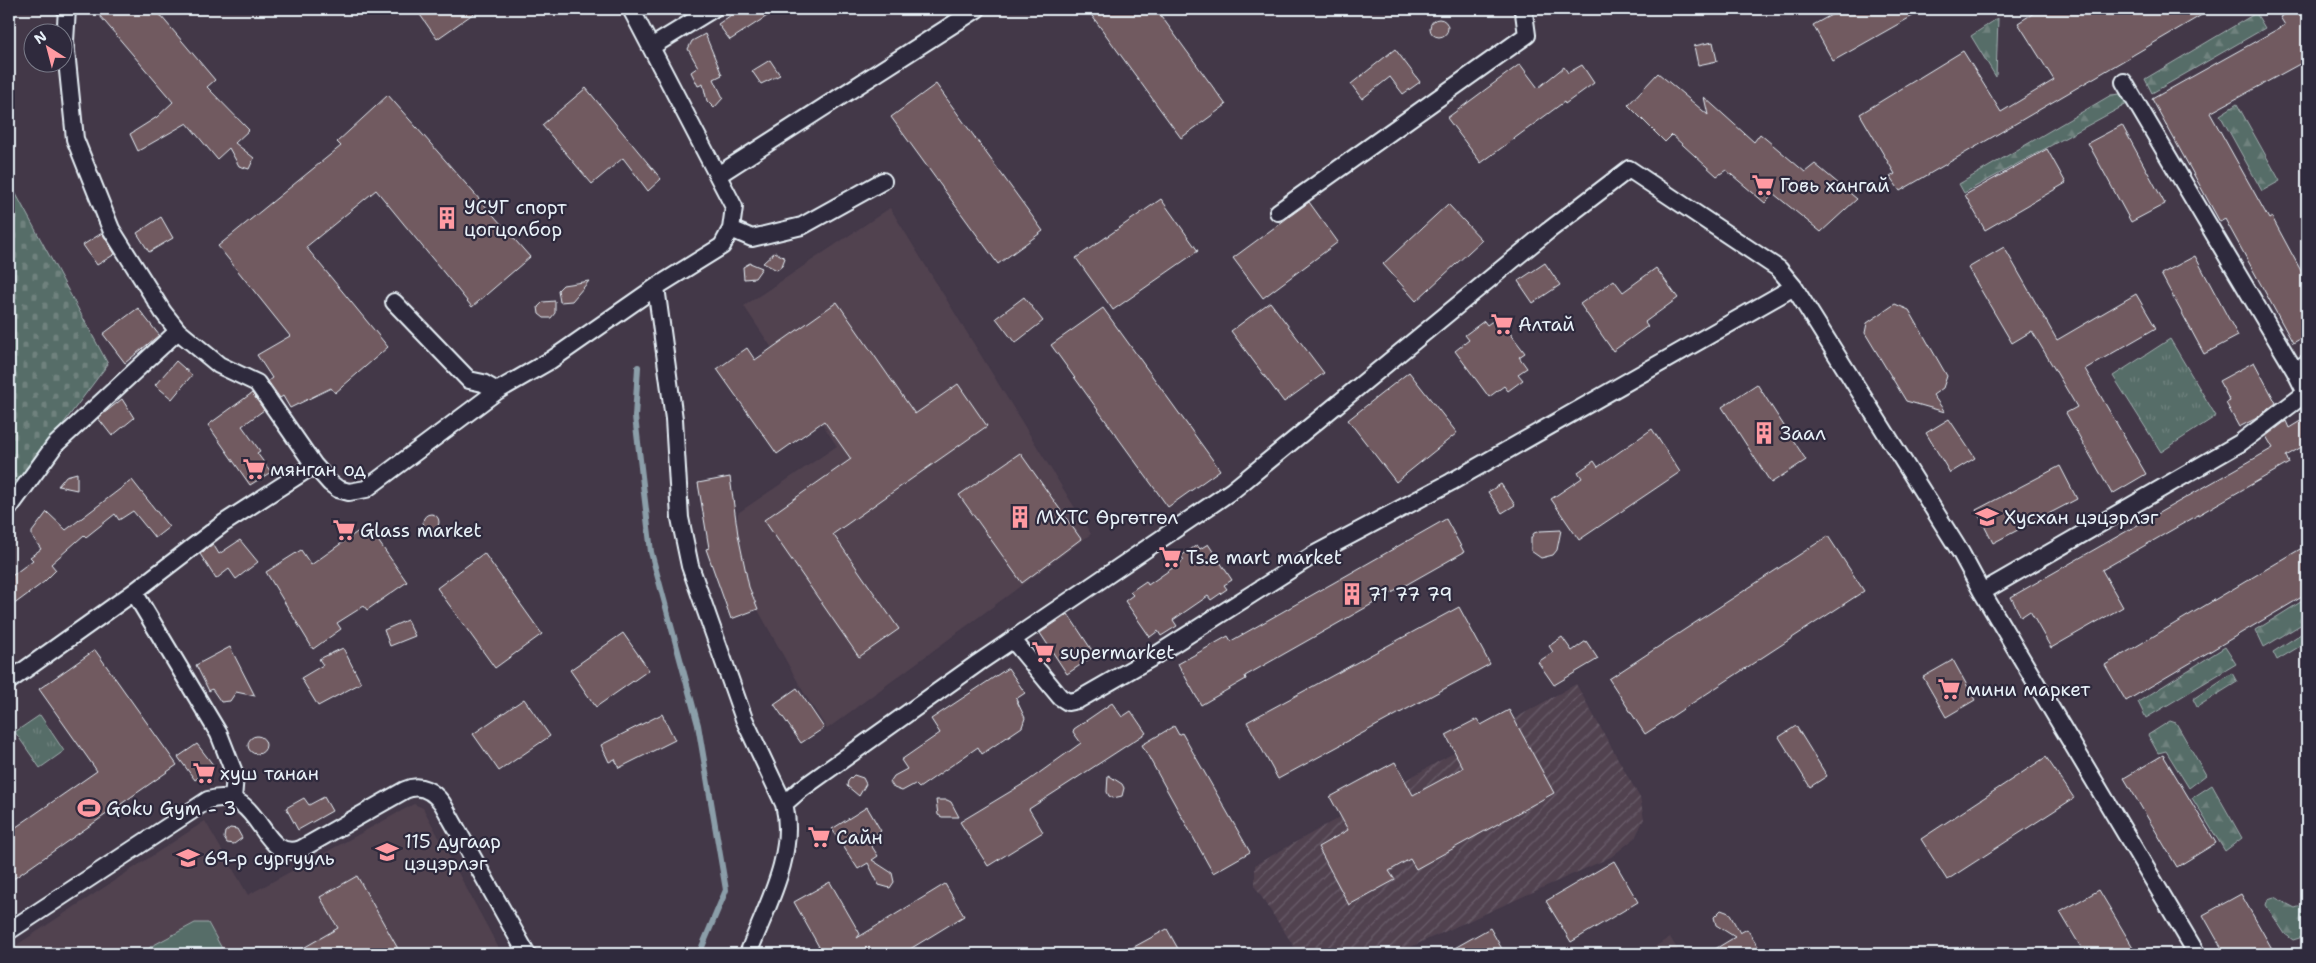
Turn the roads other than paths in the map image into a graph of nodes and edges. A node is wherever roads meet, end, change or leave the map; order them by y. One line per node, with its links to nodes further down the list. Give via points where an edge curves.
1 (67, 9): 15 (street, via 65,41 75,139 111,229)
2 (631, 9): 6 (street)
3 (713, 9): 6 (street)
4 (977, 9): 8 (street)
5 (1522, 9): 10 (street, via 1527,35)
6 (651, 47): 8 (street)
7 (2124, 82): 16 (street)
8 (718, 175): 11 (street, via 734,208)
9 (883, 181): 11 (street, via 802,226 752,238)
10 (1278, 212)
11 (731, 229): 13 (street, via 722,246)
12 (1794, 287): 21 (street, via 1961,553); 22 (street, via 1316,554 1153,657 1078,700 1068,702 1060,697); 22 (street, via 1778,269 1629,169 1548,231 1233,490)
13 (656, 288): 17 (street, via 551,360); 25 (street, via 674,419 680,518 690,566 744,719)
14 (394, 302): 17 (street, via 469,380)
15 (178, 331): 18 (street, via 219,365 257,383); 19 (street, via 55,445)
16 (2301, 367): 21 (street, via 2306,394 2240,443)
17 (497, 390): 18 (street, via 361,491 338,489)
18 (314, 465): 20 (street, via 224,523)
19 (9, 508)
20 (134, 592): 23 (street); 24 (street, via 219,734 235,775)
21 (1982, 592): 29 (street)
22 (1013, 640): 25 (street)
23 (9, 681)
24 (233, 799): 26 (street, via 215,798 200,804); 27 (street, via 247,808 276,845 292,851 301,849 405,790 414,787 427,790 442,803)
25 (784, 804): 28 (street, via 787,828 782,862)
26 (9, 931)
27 (527, 954)
28 (748, 954)
29 (2198, 954)

